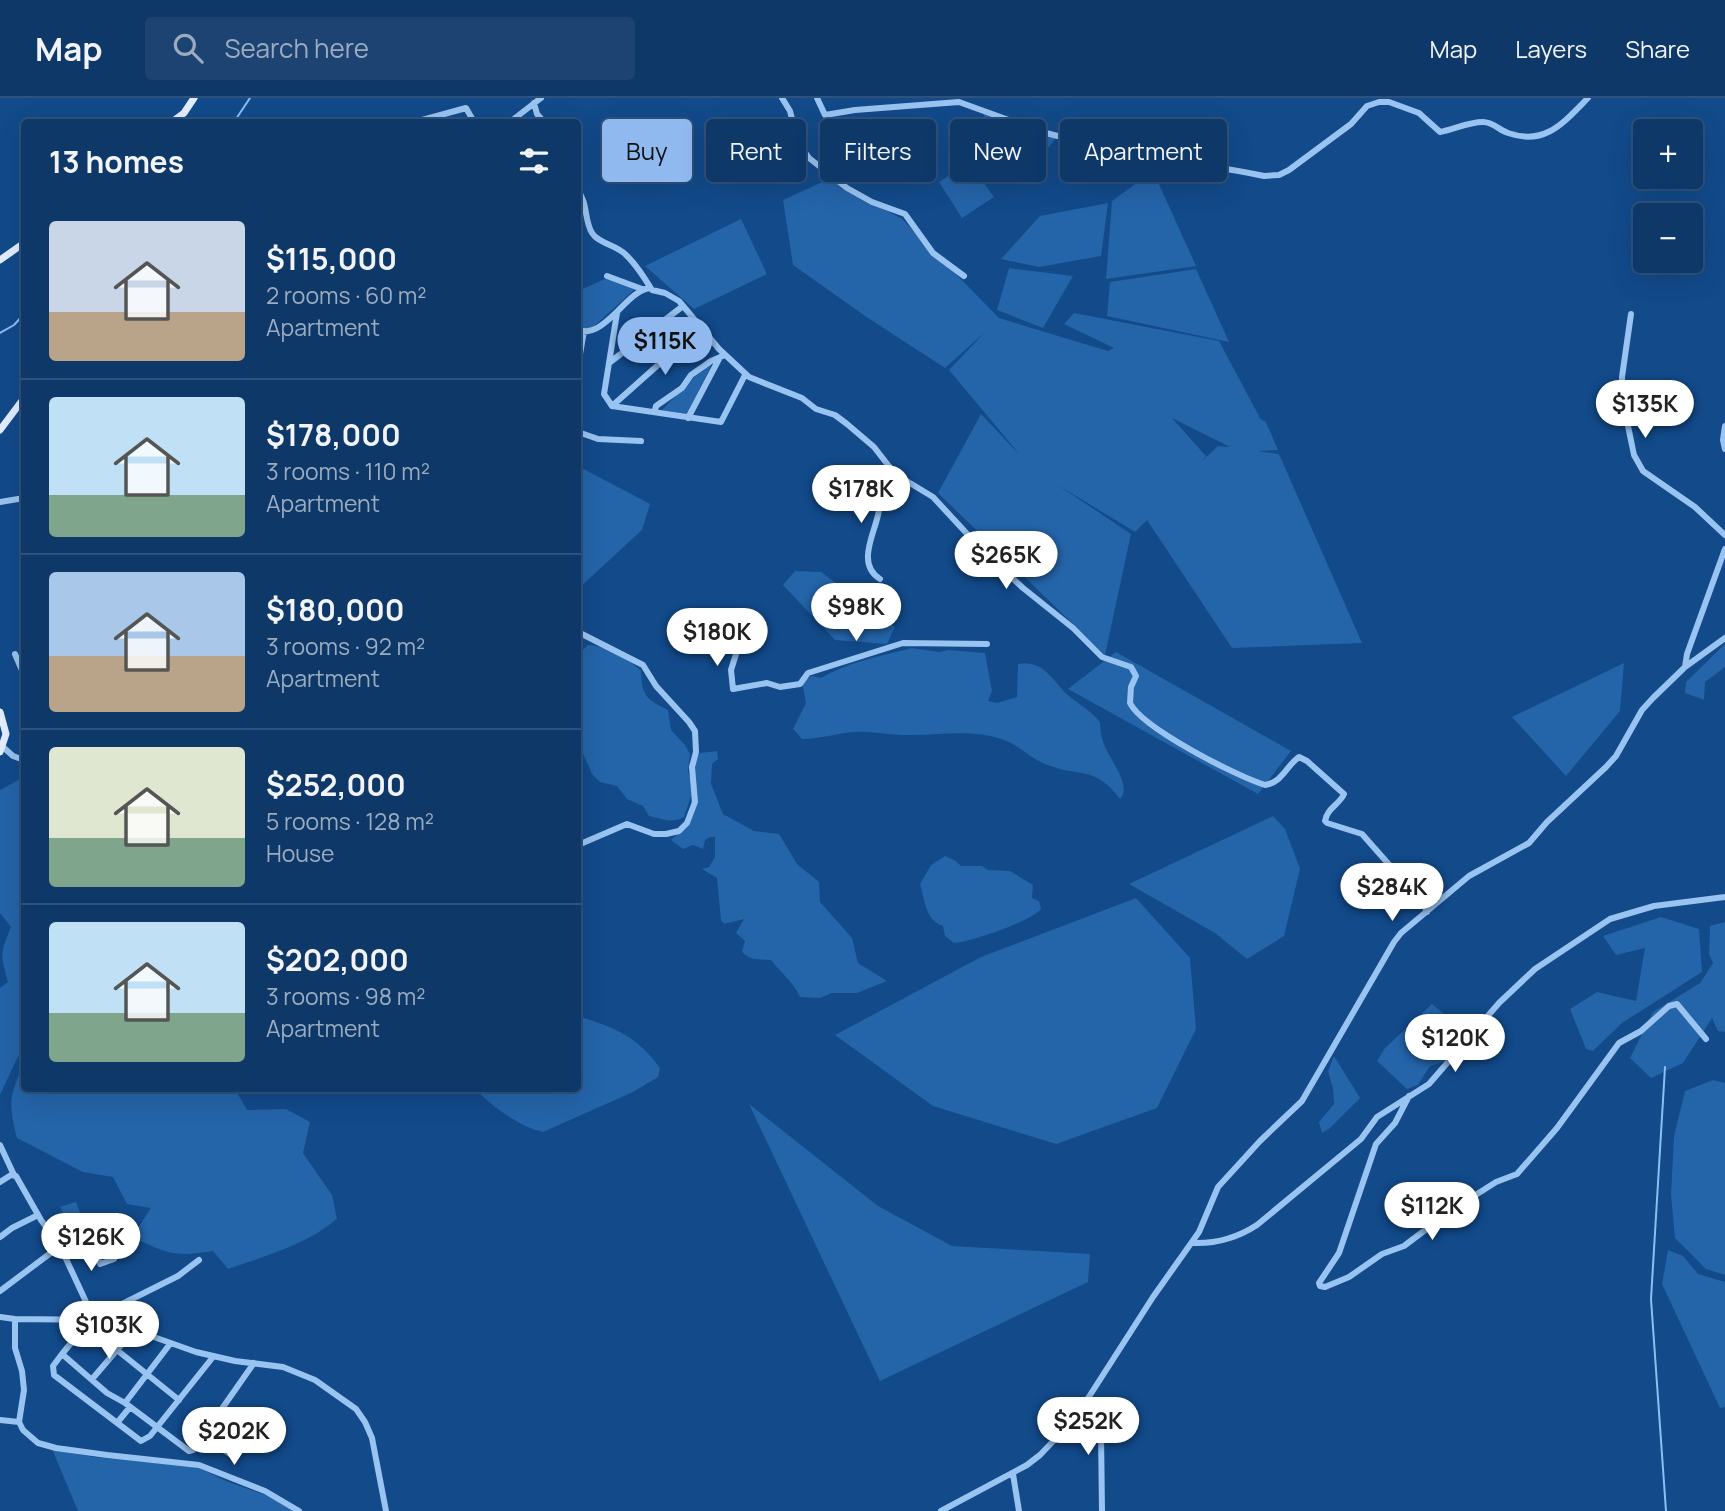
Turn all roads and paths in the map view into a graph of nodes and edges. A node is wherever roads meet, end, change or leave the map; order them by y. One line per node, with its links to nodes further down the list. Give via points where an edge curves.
1 (194, 98): 9 (main road)
2 (527, 98): 8 (street)
3 (541, 98): 7 (street)
4 (782, 98): 18 (street, via 798,144 810,158 847,188 905,214 933,253)
5 (817, 98): 6 (street, via 825,115 959,103 980,108 1084,143 1127,175 1174,164 1264,176 1289,170 1351,124 1367,106 1379,102 1419,114 1440,132 1486,122 1532,139 1549,133)
6 (1588, 98)
7 (534, 103): 8 (street); 13 (street)
8 (525, 110): 12 (street)
9 (176, 119)
10 (426, 119): 11 (street, via 466,108)
11 (472, 119)
12 (514, 119)
13 (541, 119)
14 (581, 196): 19 (street, via 594,236 625,253 639,269)
15 (21, 245): 16 (main road)
16 (0, 260)
17 (607, 276): 19 (street)
18 (964, 276)
19 (646, 289): 20 (street, via 665,293); 21 (street)
20 (683, 306): 23 (street); 26 (street)
21 (617, 313): 24 (street, via 595,329); 26 (street)
22 (1631, 314): 40 (street, via 1622,397 1634,455 1643,471 1695,507)
23 (703, 330): 25 (street); 29 (street)
24 (581, 332)
25 (722, 357): 27 (street); 30 (street, via 691,375); 31 (street)
26 (609, 363): 29 (street, via 604,394)
27 (745, 375): 31 (street, via 721,422); 37 (street, via 835,415 874,446)
28 (21, 402): 33 (main road)
29 (612, 407): 31 (street)
30 (655, 411)
31 (688, 418)
32 (1725, 426): 36 (street)
33 (0, 430)
34 (581, 433): 35 (street, via 598,439)
35 (641, 441)
36 (1725, 449)
37 (889, 466): 42 (street, via 879,476 879,511 866,559); 55 (street, via 933,497 1023,588 1102,657 1131,667 1136,676 1130,695 1133,708 1176,743 1265,785 1277,782 1295,759 1307,761 1344,794 1327,813 1327,823 1362,834)
38 (21, 498): 39 (street)
39 (0, 502)
40 (1725, 535)
41 (1725, 549): 48 (street)
42 (880, 579)
43 (581, 634): 53 (street, via 643,665 695,731 696,752 692,767 695,802 679,831 654,834 627,824)
44 (1725, 638): 48 (street)
45 (987, 644): 46 (street, via 904,642 808,673 800,684 733,689 731,670)
46 (737, 651)
47 (15, 654): 49 (street)
48 (1685, 667): 55 (street, via 1642,710 1606,767 1529,843 1469,876)
49 (21, 668)
50 (0, 712): 51 (main road, via 6,734)
51 (1, 749): 52 (street)
52 (21, 759)
53 (581, 844)
54 (1725, 897): 57 (street, via 1654,906 1610,919 1535,969 1429,1084)
55 (1427, 912): 63 (street, via 1394,942 1302,1101 1218,1187)
56 (1706, 1039): 57 (street, via 1677,1004 1670,1006 1619,1043 1584,1094 1517,1174 1496,1181 1404,1246 1382,1254 1349,1277 1320,1286 1339,1253 1376,1144 1395,1123)
57 (1409, 1096): 63 (street, via 1377,1117 1361,1139 1257,1225 1240,1236)
58 (0, 1144): 59 (street)
59 (14, 1175): 60 (street); 61 (street)
60 (0, 1182)
61 (38, 1215): 62 (street); 64 (street)
62 (0, 1237)
63 (1192, 1243): 82 (street)
64 (60, 1246): 65 (street); 68 (street)
65 (64, 1255): 66 (street, via 91,1247 100,1264); 70 (street)
66 (114, 1259)
67 (199, 1260): 70 (street, via 178,1276)
68 (0, 1291)
69 (0, 1317): 71 (street)
70 (95, 1319): 71 (street); 72 (street); 73 (street)
71 (15, 1320): 85 (street, via 15,1348 24,1390)
72 (84, 1327): 75 (street); 76 (street)
73 (135, 1329): 74 (street); 75 (street)
74 (170, 1344): 77 (street); 79 (street)
75 (117, 1350): 79 (street); 80 (street)
76 (62, 1354): 80 (street); 87 (street, via 53,1366 54,1375)
77 (213, 1357): 78 (street); 81 (street)
78 (254, 1363): 86 (street); 94 (street, via 283,1367 315,1380 356,1409 372,1438)
79 (147, 1375): 81 (street); 83 (street)
80 (93, 1378): 83 (street)
81 (179, 1400): 88 (street)
82 (1087, 1400): 92 (street, via 1040,1455); 97 (street, via 1101,1432)
83 (128, 1405): 87 (street); 88 (street)
84 (0, 1420): 85 (street)
85 (19, 1422): 93 (street, via 38,1443 199,1465)
86 (212, 1422): 90 (street); 91 (street)
87 (117, 1423): 88 (street, via 141,1441)
88 (156, 1427): 90 (street, via 189,1451)
89 (255, 1429): 91 (street)
90 (202, 1436): 91 (street, via 230,1454)
91 (244, 1442)
92 (1013, 1474): 95 (street); 96 (street)
93 (299, 1511)
94 (386, 1511)
95 (942, 1511)
96 (1019, 1511)
97 (1102, 1511)

